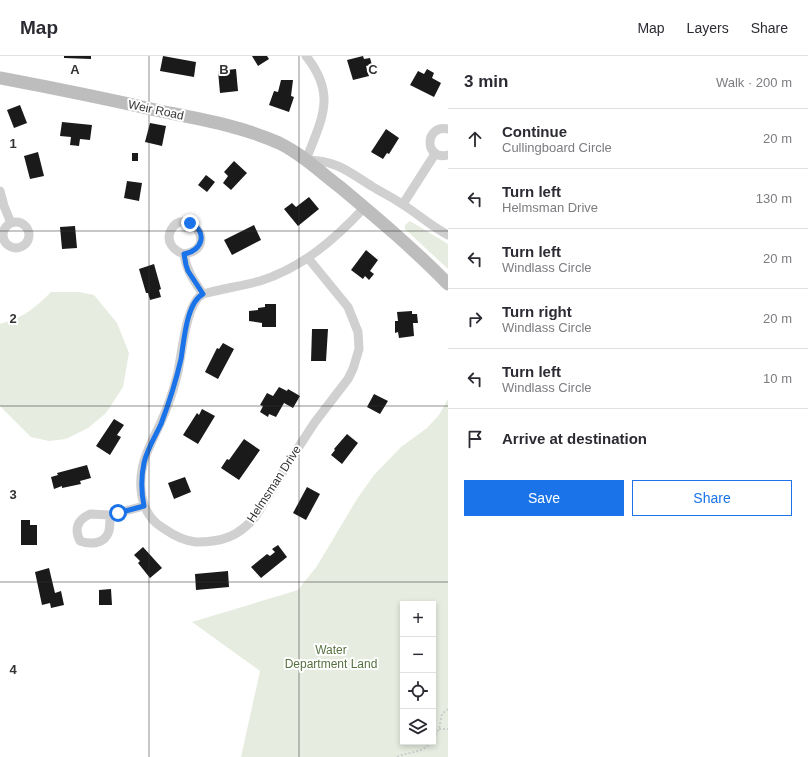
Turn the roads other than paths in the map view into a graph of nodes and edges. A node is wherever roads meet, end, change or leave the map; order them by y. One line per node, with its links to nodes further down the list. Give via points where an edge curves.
1 (306, 56): 6 (street, via 319,76 325,100 323,115)
2 (0, 78): 6 (street, Weir Road, via 233,127 280,144)
3 (448, 129): 4 (street, via 438,129 432,134 429,143)
4 (435, 154): 5 (street); 8 (street)
5 (448, 155)
6 (306, 160): 8 (street, Weir Road, via 333,163); 9 (street, Weir Road)
7 (0, 191): 10 (street)
8 (403, 204): 11 (street, Weir Road)
9 (364, 208): 13 (street); 14 (street, Weir Road, via 405,242)
10 (11, 223)
11 (448, 235)
12 (184, 254): 15 (street, via 188,271)
13 (308, 258): 15 (street, via 279,274); 16 (street, Helmsman Drive, via 348,307 358,332 359,349 355,363 341,390 315,422 255,517 238,533 215,541 193,542 182,539 158,526)
14 (448, 284)
15 (203, 294): 16 (street, Helmsman Drive, via 198,296 189,315 177,376 161,423 145,457 142,475)
16 (144, 506): 17 (street)
17 (110, 515)

